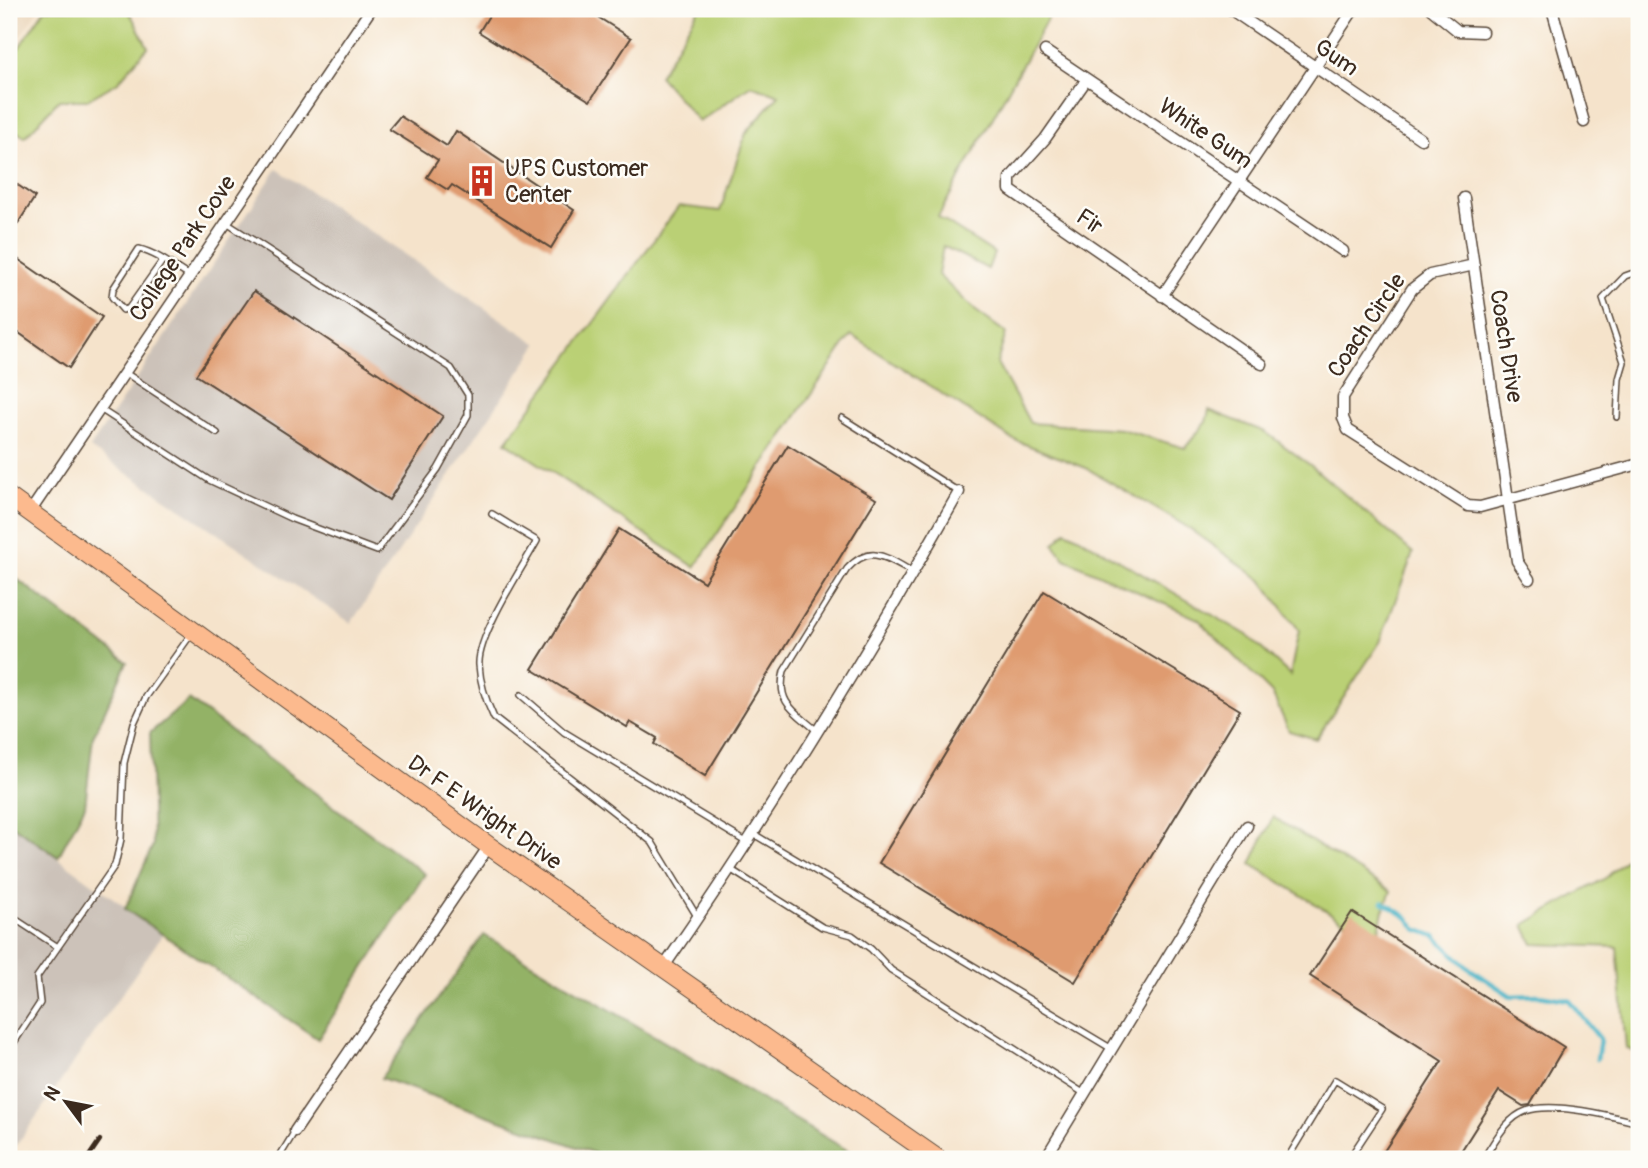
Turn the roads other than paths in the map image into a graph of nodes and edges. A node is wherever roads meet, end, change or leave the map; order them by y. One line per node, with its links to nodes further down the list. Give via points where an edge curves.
1 (371, 9): 14 (street, College Park Cove)
2 (1230, 9): 8 (street, Gum)
3 (1354, 9): 8 (street)
4 (1431, 9): 6 (street, via 1458,31)
5 (1552, 9): 10 (street)
6 (1482, 32)
7 (1045, 51): 9 (street, White Gum)
8 (1315, 67): 11 (street, Gum); 12 (street)
9 (1087, 79): 12 (street, White Gum); 20 (street, Fir, via 1060,120 1010,178 1010,190)
10 (1584, 122)
11 (1420, 139)
12 (1239, 181): 15 (street, White Gum); 20 (street)
13 (1464, 198): 17 (street, Coach Drive)
14 (225, 222): 19 (street, College Park Cove); 23 (lane, via 451,368 468,395 468,415 438,469 377,551 292,519 209,480)
15 (1343, 251)
16 (163, 260): 16 (lane, via 139,249 113,289 116,305 129,309); 19 (lane)
17 (1474, 265): 30 (street, Coach Drive); 30 (street, Coach Circle, via 1420,279 1350,383 1341,408 1348,430 1457,502 1480,507)
18 (1639, 271): 24 (lane, via 1625,276 1603,299 1624,362)
19 (189, 275): 22 (street, College Park Cove)
20 (1162, 296): 21 (street, Fir)
21 (1262, 364)
22 (124, 372): 23 (street, College Park Cove); 26 (lane)
23 (100, 409): 31 (street, College Park Cove)
24 (1617, 417)
25 (842, 418): 28 (lane)
26 (217, 433)
27 (1639, 464): 30 (street)
28 (959, 492): 33 (street)
29 (9, 497): 31 (highway, Dr F E Wright Drive)
30 (1509, 500): 34 (street, Coach Drive, via 1517,561)
31 (30, 512): 35 (highway, Dr F E Wright Drive)
32 (492, 514): 43 (lane, via 537,541 494,617 478,663 494,718 652,842)
33 (914, 573): 37 (street); 37 (lane, via 884,556 869,554 847,569 784,671 780,688 789,707)
34 (1529, 579)
35 (192, 633): 40 (highway, Dr F E Wright Drive); 44 (lane, via 146,697 134,723 124,763 121,839 115,865)
36 (521, 695): 39 (lane, via 565,732)
37 (816, 730): 39 (street)
38 (1247, 826): 46 (street)
39 (749, 838): 41 (street); 46 (lane)
40 (489, 846): 45 (highway, Dr F E Wright Drive); 50 (street)
41 (730, 869): 43 (street); 48 (lane, via 821,927 852,935 891,970)
42 (9, 915): 44 (lane)
43 (698, 918): 45 (street)
44 (58, 947): 47 (lane, via 37,978 40,1003)
45 (663, 968): 52 (highway, Dr F E Wright Drive)
46 (1112, 1049): 48 (street)
47 (9, 1050)
48 (1085, 1094): 53 (street)
49 (1639, 1124): 56 (lane, via 1557,1109 1526,1111 1504,1129)
50 (295, 1131): 51 (lane)
51 (278, 1159)
52 (938, 1159)
53 (1045, 1159)
54 (1287, 1159): 55 (lane, via 1335,1080 1382,1109)
55 (1349, 1159)
56 (1483, 1159)

